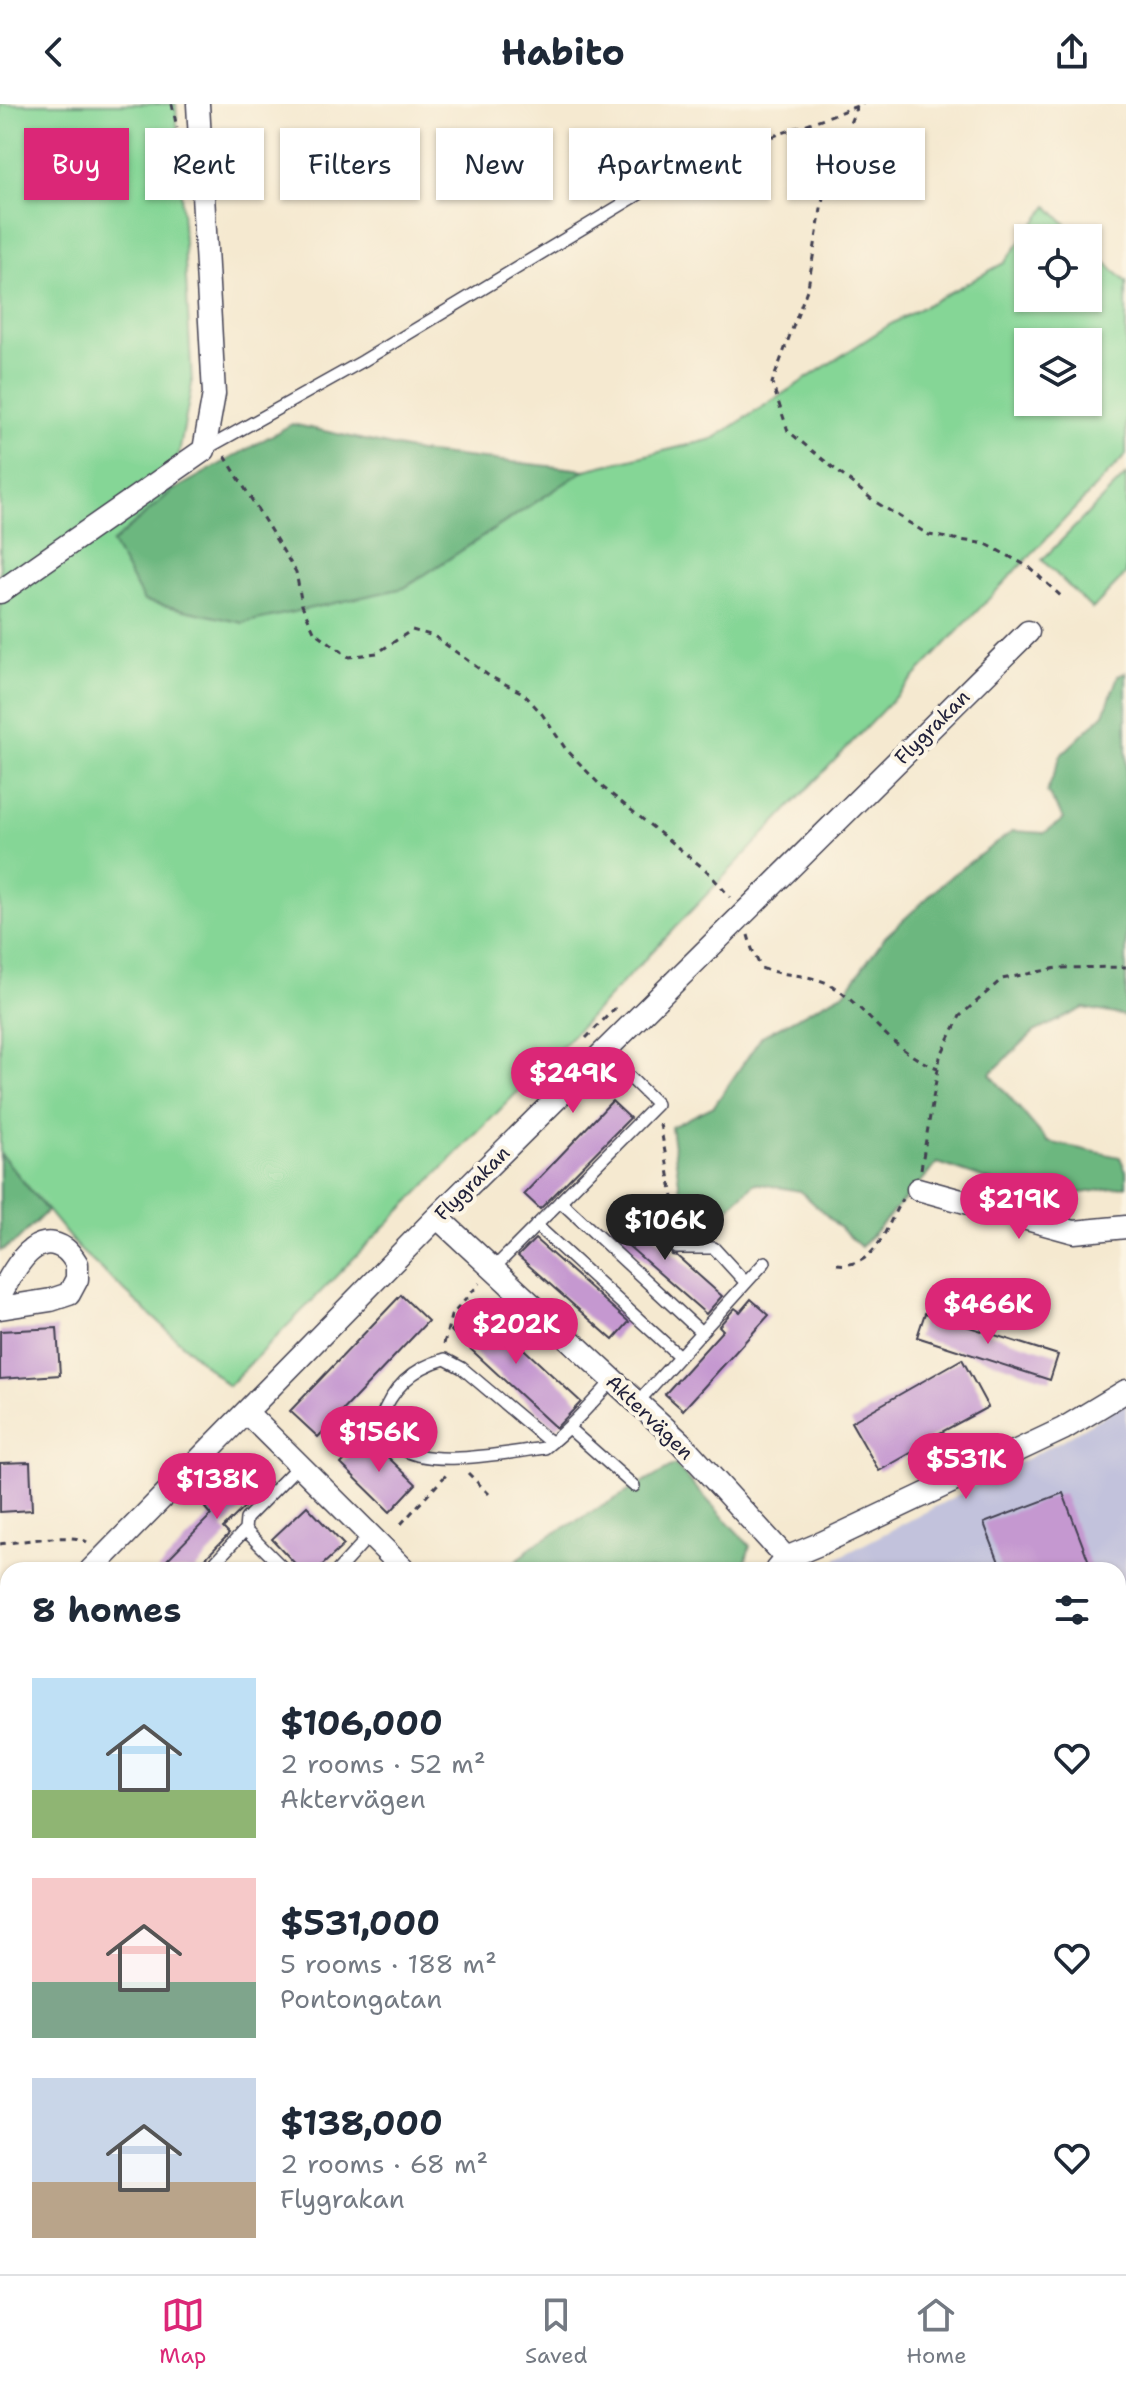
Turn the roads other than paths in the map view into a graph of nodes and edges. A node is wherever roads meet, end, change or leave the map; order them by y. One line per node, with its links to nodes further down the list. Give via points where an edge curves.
1 (198, 104): 3 (street, via 214,394)
2 (629, 200): 3 (lane)
3 (211, 446): 4 (street)
4 (0, 592)
5 (1028, 632): 6 (street, Flygrakan)
6 (604, 1052): 8 (lane, via 657,1104); 9 (street, Flygrakan)
7 (918, 1189): 11 (street, via 1074,1232)
8 (560, 1201): 10 (lane); 18 (lane)
9 (437, 1217): 14 (street, Aktervägen); 23 (street, Flygrakan)
10 (536, 1225): 14 (lane); 19 (lane)
11 (1126, 1227)
12 (677, 1248): 15 (lane, via 714,1248)
13 (765, 1262): 15 (lane)
14 (493, 1269): 20 (street, Aktervägen)
15 (746, 1283): 18 (lane)
16 (0, 1295): 17 (street, via 22,1258 42,1245 65,1249 77,1264 69,1294)
17 (0, 1308)
18 (701, 1332): 19 (lane)
19 (679, 1356): 22 (lane)
20 (613, 1380): 22 (street, Aktervägen); 25 (lane)
21 (1126, 1391): 36 (street, via 1063,1429)
22 (637, 1403): 35 (street, Aktervägen, via 680,1442)
23 (246, 1412): 26 (street); 30 (street, Flygrakan)
24 (572, 1431): 27 (lane)
25 (551, 1443): 25 (lane, via 445,1359 415,1372 388,1399 380,1421 396,1446 417,1457 456,1460)
26 (299, 1465): 28 (lane, via 246,1519); 29 (street)
27 (634, 1486)
28 (245, 1530): 31 (lane); 32 (lane)
29 (370, 1535): 33 (lane); 34 (street)
30 (98, 1562)
31 (215, 1562)
32 (277, 1562)
33 (345, 1562)
34 (397, 1562)
35 (779, 1562)
36 (785, 1562)

